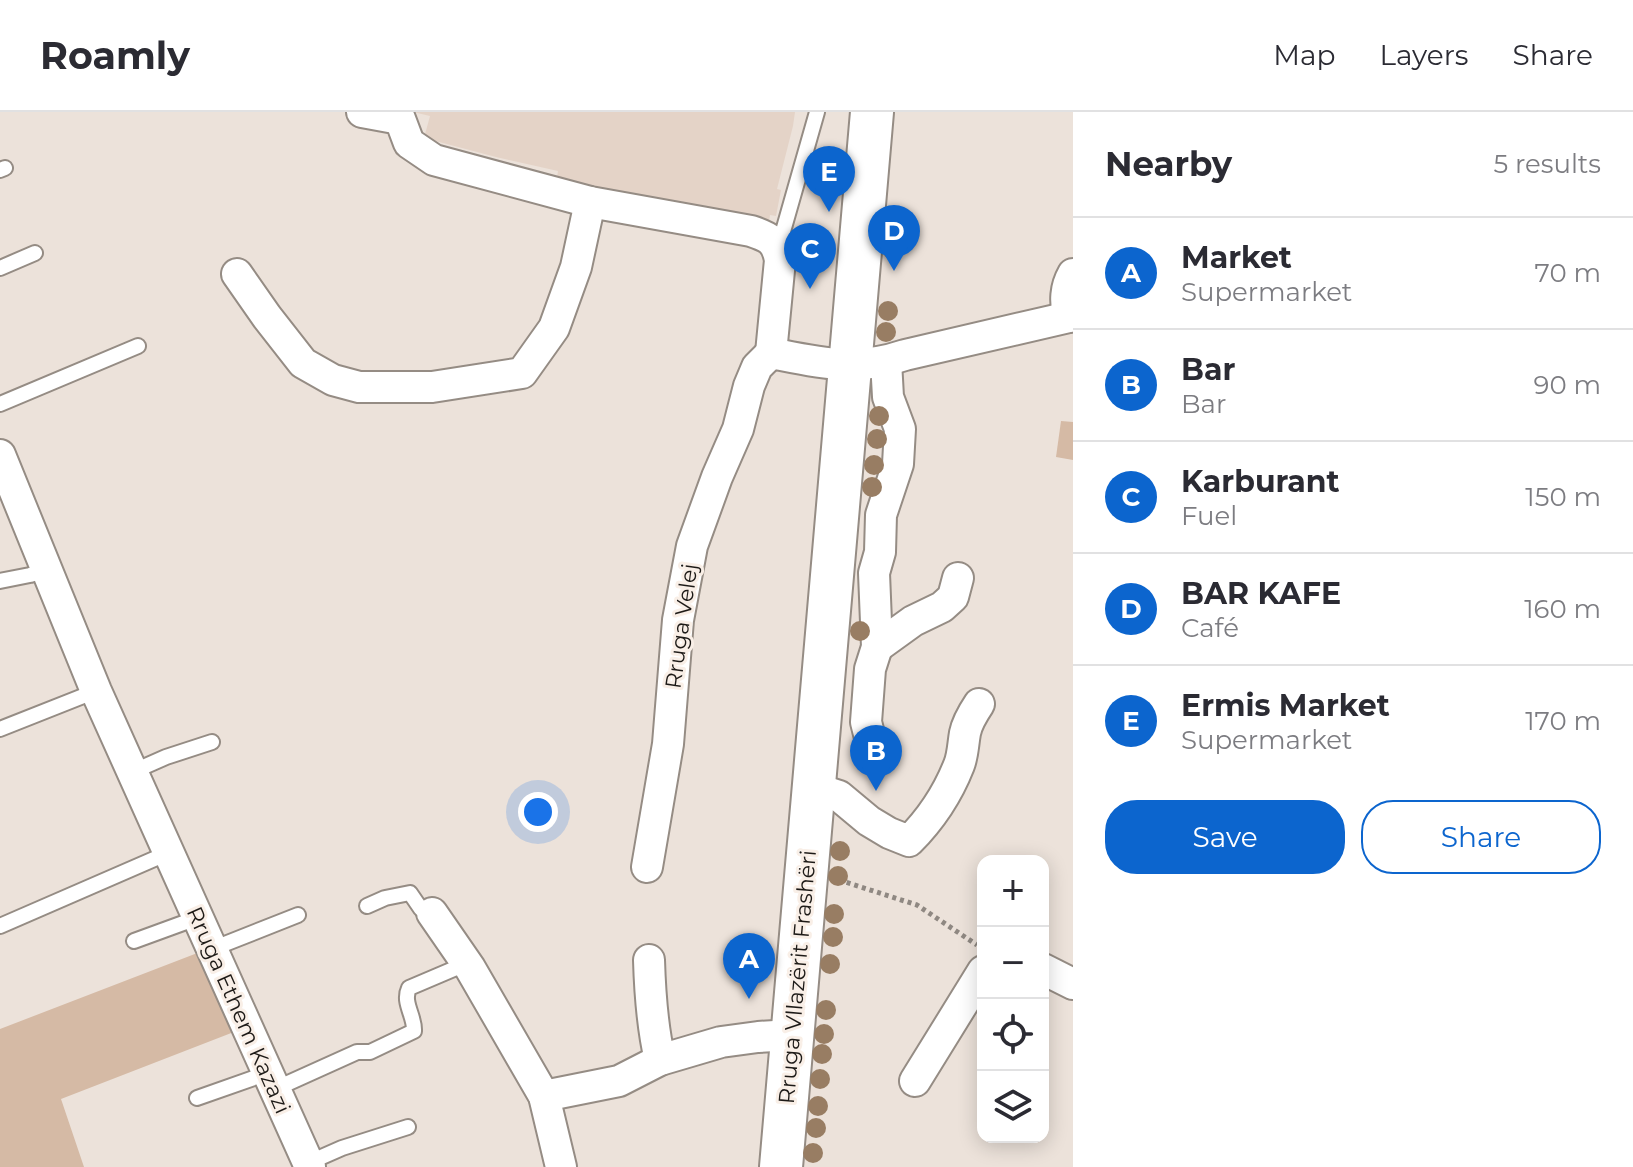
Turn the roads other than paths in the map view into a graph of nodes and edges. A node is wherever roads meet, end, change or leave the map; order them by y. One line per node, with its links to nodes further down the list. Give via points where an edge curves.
1 (362, 112): 4 (street, via 400,119 409,143 434,160)
2 (817, 112): 5 (lane)
3 (872, 112): 13 (main road, Rruga Vllazërit Frashëri)
4 (590, 202): 5 (street, via 751,231 768,237); 8 (street, via 576,267 554,328 522,373 432,387 359,387 333,380 303,363)
5 (778, 249): 12 (street)
6 (35, 253): 7 (lane)
7 (0, 268)
8 (237, 274)
9 (1073, 274): 10 (street, via 1065,302)
10 (1070, 316): 13 (street)
11 (138, 346): 14 (lane)
12 (771, 353): 13 (street, via 809,361); 29 (street, Rruga Velej, via 749,386 738,429 692,546)
13 (868, 363): 19 (street, Rruga Vllazërit Frashëri, via 900,429 898,464 881,515 874,573); 20 (main road, Rruga Vllazërit Frashëri)
14 (0, 404)
15 (0, 455): 16 (street, Rruga Ethem Kazazi)
16 (47, 570): 18 (lane); 21 (street, Rruga Ethem Kazazi)
17 (958, 578): 19 (street, via 953,597 913,621)
18 (0, 581)
19 (874, 658): 20 (street); 25 (street, Rruga Vllazërit Frashëri, via 866,722 872,746)
20 (824, 663): 27 (main road, Rruga Vllazërit Frashëri)
21 (96, 691): 23 (lane); 26 (street, Rruga Ethem Kazazi)
22 (979, 704): 27 (street, via 965,731 958,766 935,810 909,841 869,821 839,796)
23 (0, 729)
24 (212, 742): 26 (lane)
25 (879, 752)
26 (132, 772): 28 (street, Rruga Ethem Kazazi)
27 (814, 788): 42 (main road, Rruga Vllazërit Frashëri)
28 (168, 853): 33 (street, Rruga Ethem Kazazi); 34 (lane)
29 (647, 867)
30 (367, 906): 31 (lane, via 410,893 421,909)
31 (432, 913): 38 (street)
32 (298, 915): 36 (lane)
33 (197, 918): 35 (lane); 36 (street, Rruga Ethem Kazazi)
34 (0, 926)
35 (134, 941)
36 (212, 949): 44 (street, Rruga Ethem Kazazi)
37 (649, 960): 43 (street)
38 (466, 961): 44 (lane, via 409,988 414,1031 370,1052); 46 (street)
39 (1049, 972): 41 (street)
40 (977, 981): 45 (street)
41 (1073, 984)
42 (792, 1035): 43 (street, via 721,1042); 51 (main road, Rruga Vllazërit Frashëri)
43 (660, 1060): 46 (street, via 619,1081)
44 (271, 1081): 47 (lane); 49 (street, Rruga Ethem Kazazi)
45 (915, 1081)
46 (544, 1096): 50 (street)
47 (197, 1098)
48 (408, 1127): 49 (lane, via 342,1148)
49 (309, 1165)
50 (561, 1167)
51 (781, 1167)

